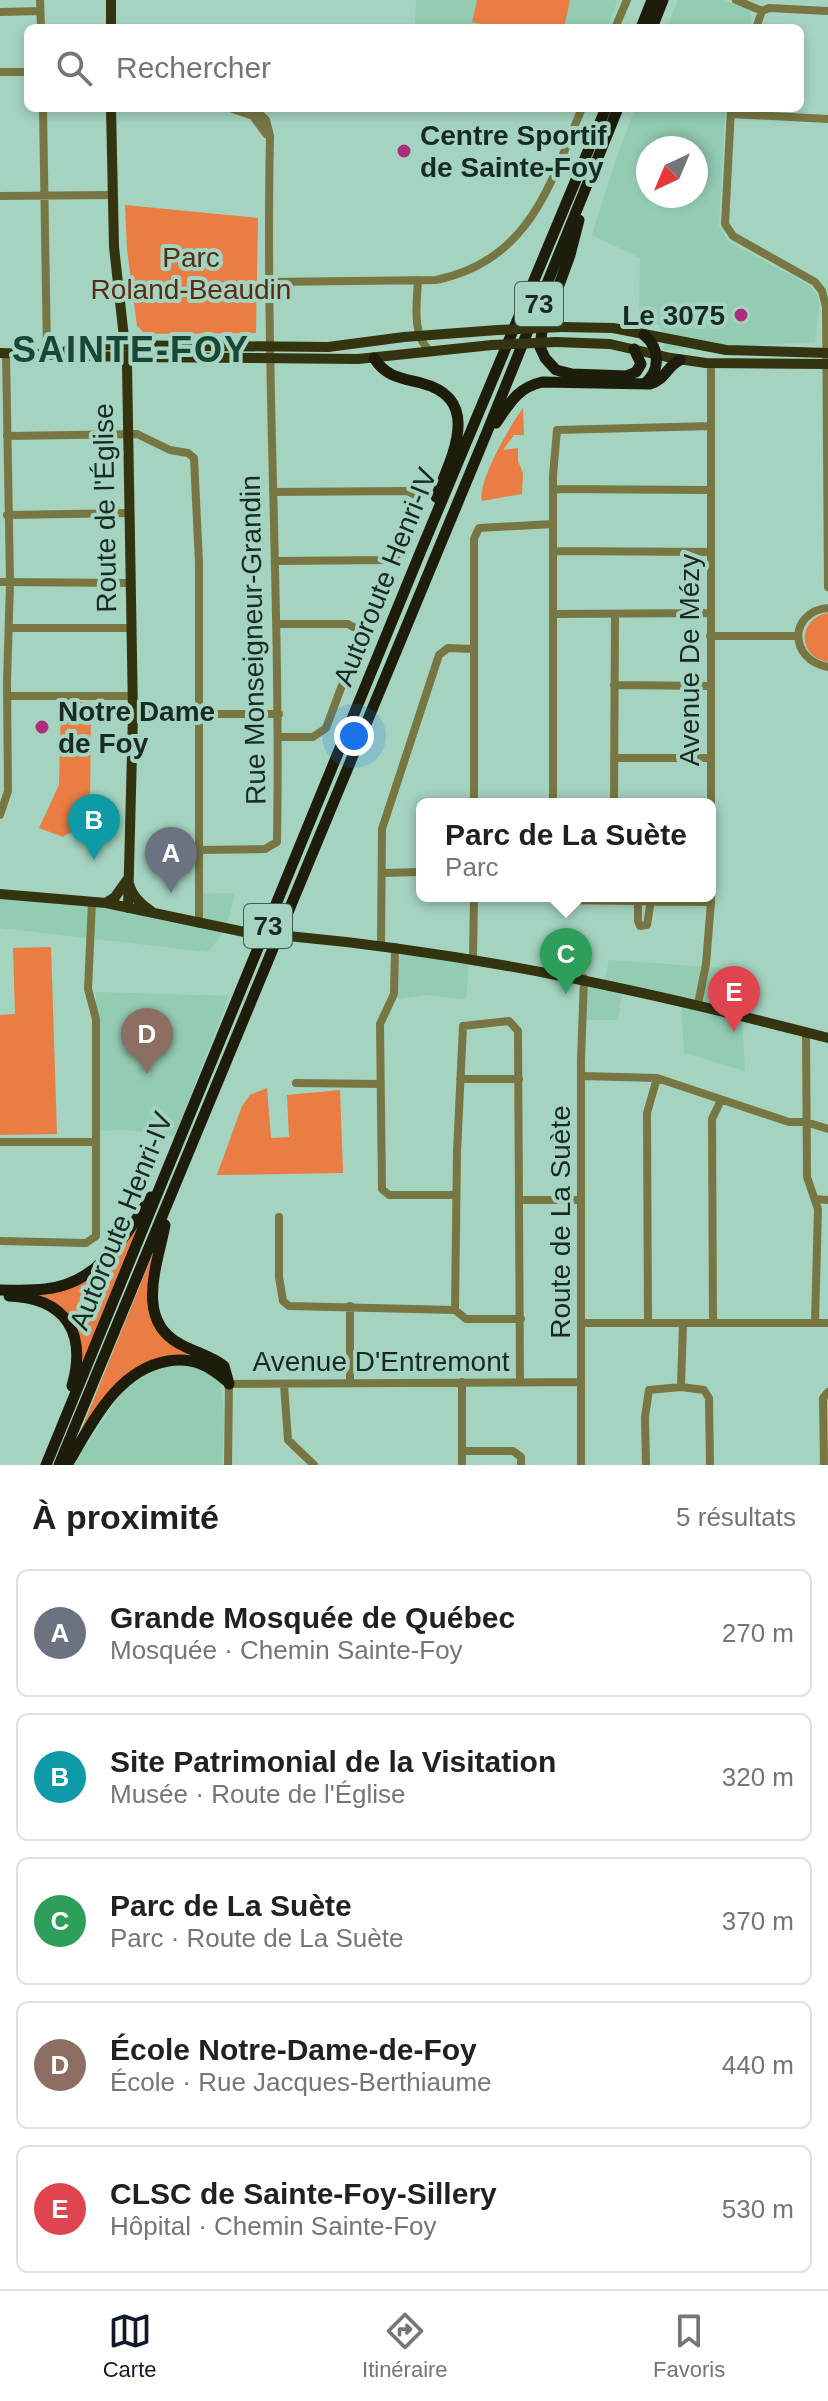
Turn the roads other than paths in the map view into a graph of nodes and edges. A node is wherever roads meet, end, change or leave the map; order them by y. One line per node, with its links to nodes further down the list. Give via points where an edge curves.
1 (40, 0): 8 (street)
2 (111, 0): 13 (main road)
3 (627, 0): 14 (street)
4 (643, 0): 15 (highway)
5 (652, 0): 16 (highway)
6 (663, 0): 17 (highway)
7 (736, 0): 9 (street)
8 (40, 11): 11 (street); 12 (street)
9 (762, 11): 10 (street); 18 (street)
10 (828, 11)
11 (0, 12)
12 (41, 24)
13 (111, 24)
14 (617, 24)
15 (634, 24)
16 (643, 24)
17 (654, 24)
18 (757, 24)
19 (0, 72): 20 (street)
20 (24, 72)
21 (43, 112): 35 (street)
22 (111, 112): 33 (main road, Route de l'Église)
23 (240, 112): 31 (street, via 255,118)
24 (258, 112): 31 (street, via 266,120)
25 (580, 112): 36 (street, via 534,215 517,238 471,270)
26 (604, 112): 62 (highway, Autoroute Henri-IV / 73)
27 (616, 112): 32 (highway, Autoroute Henri-IV / 73)
28 (731, 112): 48 (street, via 725,224 733,236 822,291)
29 (743, 112): 30 (street)
30 (828, 119)
31 (270, 146): 37 (street, Rue Monseigneur-Grandin)
32 (591, 177): 40 (highway, via 540,347 547,362 562,372 614,376 639,368); 53 (highway, Autoroute Henri-IV / 73)
33 (112, 195): 35 (street); 41 (main road, Route de l'Église)
34 (0, 196): 35 (street)
35 (44, 196): 45 (street)
36 (418, 280): 37 (street); 39 (street)
37 (268, 282): 42 (street, Rue Monseigneur-Grandin)
38 (644, 335): 39 (main road, bridge, via 562,327); 46 (highway); 48 (main road, via 726,350)
39 (419, 336): 42 (main road); 43 (street)
40 (634, 349): 43 (main road, bridge, via 556,342); 46 (main road)
41 (126, 351): 42 (main road); 45 (main road); 54 (main road, Route de l'Église)
42 (270, 352): 47 (main road); 58 (street, Rue Monseigneur-Grandin)
43 (431, 352): 47 (main road)
44 (3, 353): 45 (main road); 55 (street)
45 (48, 353)
46 (656, 355): 49 (main road); 51 (highway, via 654,373)
47 (374, 358): 62 (highway, via 389,374 438,390 455,408 458,437 431,510)
48 (827, 359): 50 (main road); 68 (street)
49 (680, 360): 50 (main road); 51 (highway, via 661,380)
50 (711, 363): 52 (street, Avenue De Mézy)
51 (644, 385): 53 (highway, via 534,384 512,397)
52 (711, 426): 56 (street, via 557,430); 57 (street, Avenue De Mézy)
53 (487, 432): 135 (highway, Autoroute Henri-IV / 73)
54 (128, 434): 55 (street); 59 (main road, Route de l'Église); 84 (street, via 194,458)
55 (7, 436): 60 (street)
56 (553, 489): 57 (street); 61 (street)
57 (711, 490): 64 (street, Avenue De Mézy)
58 (274, 492): 65 (street, Rue Monseigneur-Grandin); 65 (street, via 407,491 417,496 419,510 402,552 388,560)
59 (129, 513): 60 (street); 67 (main road, Route de l'Église)
60 (7, 515): 66 (street)
61 (553, 524): 63 (street); 78 (street, via 479,528 474,539)
62 (432, 525): 129 (highway, Autoroute Henri-IV / 73)
63 (555, 551): 64 (street); 71 (street)
64 (711, 552): 70 (street, Avenue De Mézy)
65 (276, 561): 73 (street, Rue Monseigneur-Grandin)
66 (5, 582): 67 (street); 74 (street)
67 (130, 583): 75 (main road, Route de l'Église)
68 (828, 587)
69 (828, 608): 77 (street, via 810,613)
70 (710, 613): 72 (street); 76 (street, Avenue De Mézy)
71 (553, 614): 72 (street); 91 (street)
72 (615, 614): 80 (street)
73 (277, 624): 86 (street, Rue Monseigneur-Grandin); 87 (street, via 348,624 362,632 326,728 313,737)
74 (9, 628): 75 (street); 82 (street)
75 (131, 628): 83 (main road, Route de l'Église)
76 (710, 636): 77 (street); 81 (street, Avenue De Mézy)
77 (798, 636): 79 (street, via 803,655)
78 (473, 649): 90 (street); 97 (street, via 448,648 439,655 382,829)
79 (828, 667)
80 (614, 685): 81 (street); 88 (street)
81 (711, 686): 89 (street, Avenue De Mézy)
82 (7, 696): 83 (street); 94 (street, via 8,791)
83 (132, 696): 85 (main road, Route de l'Église)
84 (200, 713): 85 (street); 86 (street); 95 (street)
85 (133, 714): 98 (main road, Route de l'Église)
86 (279, 714): 87 (street, Rue Monseigneur-Grandin)
87 (279, 737): 95 (street, Rue Monseigneur-Grandin, via 277,842 265,849)
88 (615, 758): 89 (street); 92 (street)
89 (711, 758): 93 (street, Avenue De Mézy)
90 (474, 798)
91 (553, 798)
92 (614, 798)
93 (710, 798)
94 (0, 815)
95 (199, 850): 108 (street)
96 (416, 872): 97 (street)
97 (382, 873): 111 (street)
98 (128, 878): 105 (main road); 106 (main road, Route de l'Église); 107 (main road, via 143,906)
99 (0, 894): 100 (main road)
100 (92, 902): 105 (main road); 128 (street, via 88,989 96,1019)
101 (474, 902): 113 (street)
102 (638, 902): 103 (street, via 640,926 647,925)
103 (651, 902)
104 (711, 902): 115 (street, Avenue De Mézy)
105 (106, 903): 106 (main road)
106 (128, 908): 107 (main road)
107 (156, 914): 108 (main road)
108 (199, 924): 109 (main road)
109 (254, 934)
110 (288, 936): 111 (main road)
111 (381, 945): 112 (main road)
112 (395, 947): 113 (main road); 123 (street, via 394,994 380,1024)
113 (473, 958): 114 (main road)
114 (584, 978): 115 (main road); 118 (street, Route de La Suète)
115 (698, 1004): 116 (main road)
116 (806, 1032): 117 (main road); 125 (street)
117 (828, 1038)
118 (582, 1076): 119 (street); 133 (street, Route de La Suète)
119 (657, 1078): 124 (street); 144 (street, via 647,1113)
120 (460, 1079): 121 (street); 121 (street, via 463,1026 509,1021 517,1026); 130 (street)
121 (519, 1079): 132 (street)
122 (296, 1083): 123 (street)
123 (380, 1084): 130 (street, via 382,1189 389,1195)
124 (721, 1100): 125 (street, via 789,1122); 147 (street, via 712,1119)
125 (806, 1122): 126 (street); 131 (street, via 807,1177)
126 (828, 1129)
127 (0, 1142): 128 (street)
128 (95, 1142): 137 (street, via 95,1238 86,1243)
129 (167, 1173): 140 (highway, via 127,1235 95,1269 64,1285); 158 (highway, Autoroute Henri-IV / 73)
130 (456, 1195): 142 (street)
131 (815, 1199): 134 (street); 138 (street)
132 (521, 1200): 133 (street); 143 (street)
133 (581, 1200): 145 (street, Route de La Suète)
134 (828, 1200)
135 (169, 1201): 154 (highway, via 153,1277 155,1315 177,1343 224,1366); 162 (highway, Autoroute Henri-IV / 73)
136 (279, 1217): 141 (street, via 283,1301 289,1306)
137 (0, 1241)
138 (817, 1259): 139 (street); 148 (street)
139 (828, 1259)
140 (0, 1294): 158 (highway, via 57,1310 76,1339 76,1371)
141 (350, 1306): 142 (street); 153 (street)
142 (455, 1310): 143 (street, via 466,1319)
143 (521, 1319): 151 (street)
144 (648, 1322): 145 (street); 146 (street)
145 (582, 1323): 152 (street, Route de La Suète)
146 (683, 1323): 147 (street); 156 (street)
147 (713, 1323): 148 (street)
148 (815, 1323): 149 (street)
149 (828, 1323)
150 (462, 1382): 151 (street, Avenue D'Entremont); 153 (street, Avenue D'Entremont); 159 (street)
151 (520, 1382): 152 (street, Avenue D'Entremont)
152 (581, 1382): 168 (street, Route de La Suète)
153 (350, 1383): 155 (street, Avenue D'Entremont)
154 (229, 1384): 155 (street, Avenue D'Entremont); 163 (highway, via 191,1360 150,1364 121,1385); 164 (street)
155 (284, 1384): 165 (street, via 288,1440)
156 (681, 1387): 169 (street, via 649,1390); 170 (street, via 704,1390 709,1398)
157 (828, 1392): 160 (street, via 823,1398)
158 (55, 1442): 161 (highway, Autoroute Henri-IV / 73)
159 (462, 1451): 166 (street); 167 (street, via 513,1451)
160 (825, 1462)
161 (46, 1465)
162 (59, 1465)
163 (67, 1465)
164 (228, 1465)
165 (314, 1465)
166 (462, 1465)
167 (521, 1465)
168 (581, 1465)
169 (646, 1465)
170 (710, 1465)

